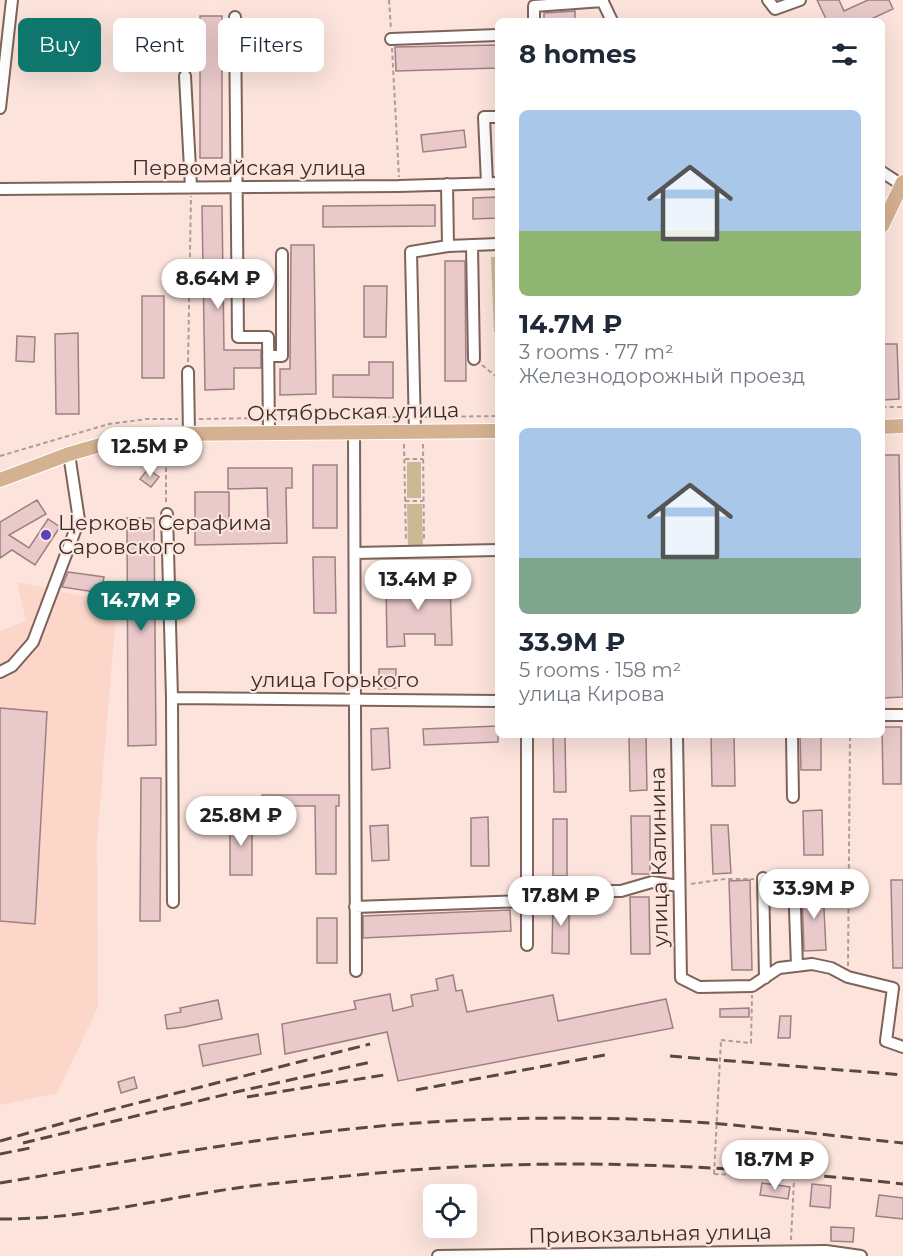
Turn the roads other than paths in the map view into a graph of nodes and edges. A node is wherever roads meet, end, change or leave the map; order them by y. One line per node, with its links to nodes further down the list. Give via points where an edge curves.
1 (12, 0): 11 (street)
2 (603, 0): 6 (street, via 534,6); 7 (street)
3 (768, 0): 4 (street, via 775,9)
4 (800, 0)
5 (235, 16): 17 (street)
6 (534, 18)
7 (611, 18)
8 (495, 35): 9 (street)
9 (391, 39)
10 (185, 76): 18 (street)
11 (0, 108)
12 (495, 117): 14 (street, via 484,117)
13 (885, 174): 16 (street)
14 (493, 183): 15 (street, Первомайская улица)
15 (447, 184): 17 (street, Первомайская улица); 23 (street)
16 (902, 184): 20 (main road)
17 (237, 187): 18 (street, Первомайская улица); 25 (street, via 238,337 268,336)
18 (191, 188): 19 (street, Первомайская улица)
19 (0, 189)
20 (885, 210)
21 (495, 244): 22 (street)
22 (472, 245): 23 (street); 26 (street)
23 (447, 246): 31 (street, via 411,252)
24 (282, 254): 25 (street, via 282,356)
25 (268, 356): 33 (street)
26 (474, 359)
27 (188, 372): 34 (street)
28 (903, 426): 29 (main road)
29 (885, 427)
30 (495, 431): 31 (main road, Октябрьская улица)
31 (414, 432): 32 (main road, Октябрьская улица)
32 (354, 433): 33 (main road, Октябрьская улица); 39 (street)
33 (269, 434): 34 (main road, Октябрьская улица)
34 (189, 435): 35 (main road, Октябрьская улица, via 126,438)
35 (69, 454): 36 (main road, Октябрьская улица); 40 (street, via 79,520 33,642 12,666)
36 (0, 480)
37 (166, 514): 41 (street)
38 (495, 550): 39 (street)
39 (355, 552): 42 (street)
40 (0, 672)
41 (172, 699): 42 (street, улица Горького); 54 (street)
42 (355, 699): 43 (street, улица Горького); 56 (street)
43 (495, 701)
44 (885, 715): 45 (street)
45 (903, 715)
46 (527, 738): 55 (street)
47 (677, 738): 52 (street, улица Калинина)
48 (792, 738): 49 (street)
49 (793, 797)
50 (763, 878): 60 (street)
51 (794, 881): 58 (street)
52 (679, 886): 53 (street, via 652,882 621,891); 60 (street, улица Калинина, via 681,978 699,987 752,986)
53 (552, 891)
54 (173, 902)
55 (527, 902): 56 (street); 57 (street)
56 (355, 907): 59 (street)
57 (527, 945)
58 (797, 966): 60 (street, via 779,968); 61 (street, via 831,968 848,977)
59 (356, 971)
60 (765, 978)
61 (898, 988): 62 (street, via 886,1041)
62 (903, 1047)
63 (438, 1256): 64 (street, Привокзальная улица, via 790,1251)
64 (861, 1256)

